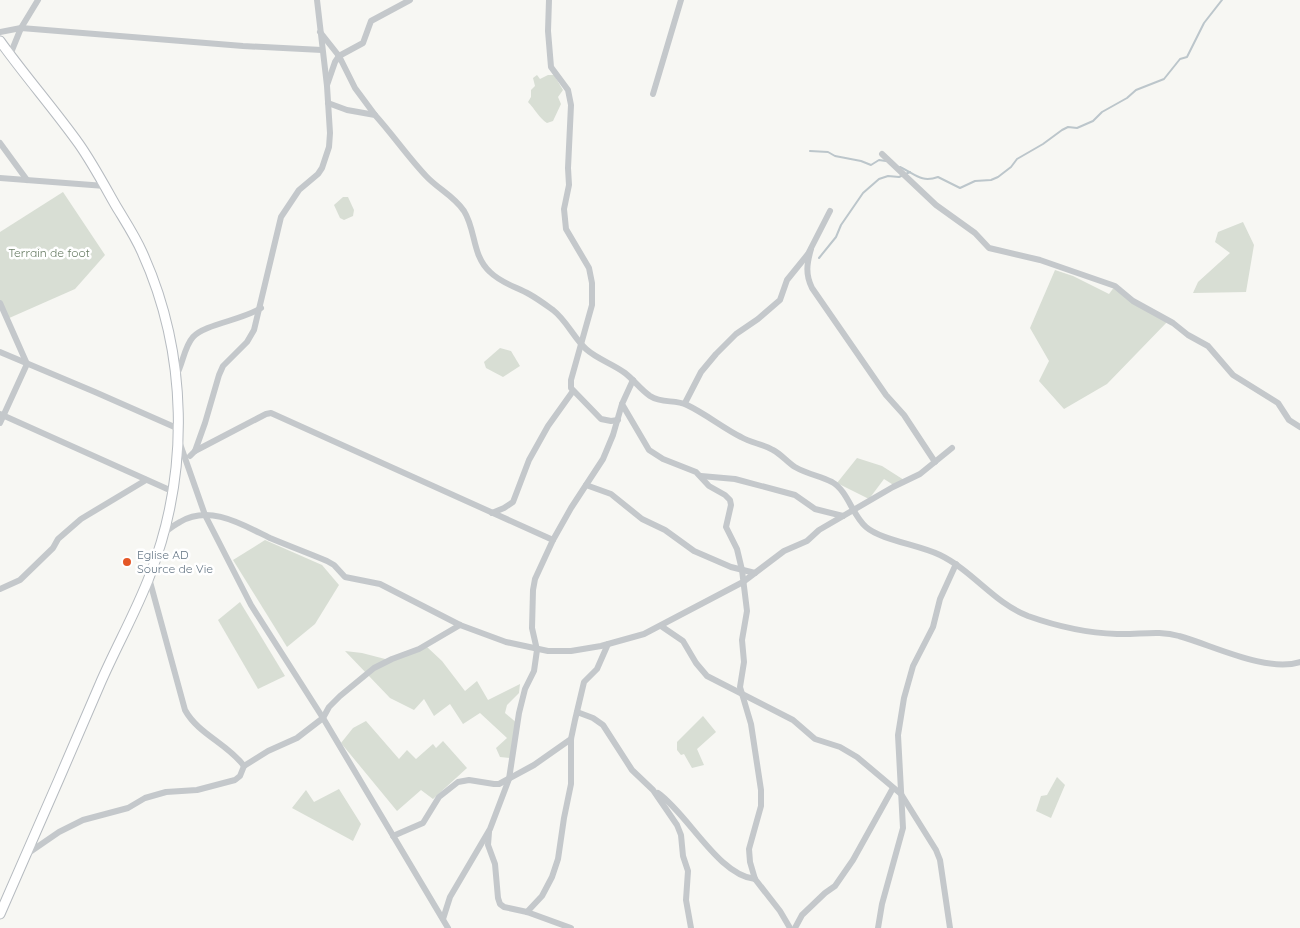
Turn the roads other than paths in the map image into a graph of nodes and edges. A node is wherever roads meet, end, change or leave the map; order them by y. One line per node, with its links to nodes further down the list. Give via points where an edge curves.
1 (38, 0): 6 (street)
2 (317, 0): 7 (street)
3 (410, 0): 12 (street, via 371,21 363,43)
4 (548, 0): 26 (street, via 551,68 568,90 571,105 566,230 589,268 592,284 592,305)
5 (681, 0): 14 (street)
6 (21, 28): 8 (street); 10 (street); 11 (street)
7 (319, 31): 10 (street); 12 (street)
8 (0, 32)
9 (0, 41): 11 (main road)
10 (322, 50): 13 (street)
11 (10, 55): 21 (main road, via 79,144)
12 (339, 56): 13 (street); 16 (street, via 355,88)
13 (326, 86): 15 (street)
14 (653, 94)
15 (328, 102): 16 (street, via 347,110); 25 (street, via 330,133 327,156 318,174 299,190 281,217)
16 (375, 115): 26 (street, via 432,183 461,207 471,225 478,254 486,269 554,311)
17 (0, 143): 20 (street)
18 (882, 154): 37 (street, via 936,205 975,232 990,248 1040,260 1115,286 1133,301 1208,346 1233,375 1278,403 1289,420)
19 (0, 178): 20 (street)
20 (27, 180): 21 (street)
21 (104, 186): 29 (main road, via 138,243 154,278 167,321)
22 (830, 211): 23 (street)
23 (811, 249): 33 (street, via 787,280 775,305 736,334 706,366); 41 (street, via 807,271 812,288)
24 (0, 303): 28 (street)
25 (260, 308): 29 (street, via 195,335 189,342); 47 (street, via 251,336 223,366 210,410 192,453 271,413)
26 (582, 345): 30 (street); 31 (street, via 571,380)
27 (0, 352): 28 (street)
28 (27, 364): 34 (street); 38 (street)
29 (176, 376): 38 (main road)
30 (632, 380): 32 (street); 33 (street, via 654,399)
31 (573, 391): 35 (street, via 601,419); 47 (street, via 548,426 512,502)
32 (622, 404): 35 (street); 42 (street, via 649,450)
33 (685, 404): 46 (street, via 742,438 775,451 803,472 833,483)
34 (2, 415): 36 (street); 43 (street)
35 (618, 420): 44 (street, via 602,459)
36 (0, 423)
37 (1300, 426)
38 (179, 430): 39 (main road)
39 (178, 440): 45 (main road); 48 (street)
40 (952, 448): 41 (street)
41 (935, 462): 46 (street)
42 (701, 476): 49 (street, via 735,479 788,493 798,496 815,509); 53 (street, via 709,486 730,500 726,526)
43 (146, 480): 45 (street); 57 (street, via 81,519 20,580)
44 (586, 485): 51 (street); 53 (street, via 611,494 642,519 665,530 694,551)
45 (174, 492): 50 (main road)
46 (853, 512): 49 (street); 52 (street, via 868,529 924,548)
47 (492, 513): 51 (street)
48 (205, 515): 50 (street, via 188,518); 58 (street, via 238,522 331,563 345,577 380,584); 65 (street, via 251,605)
49 (843, 516): 54 (street, via 807,541 784,550)
50 (164, 533): 55 (main road)
51 (553, 540): 61 (street, via 533,590 532,628)
52 (956, 564): 62 (street, via 998,600 1050,623 1076,630 1117,634 1171,634 1264,662); 71 (street, via 940,599 933,627 910,672 899,725)
53 (742, 570): 54 (street); 56 (street)
54 (755, 573): 56 (street)
55 (149, 578): 67 (street, via 185,710 196,724); 74 (main road)
56 (743, 582): 59 (street); 63 (street, via 747,612 742,640)
57 (0, 589)
58 (460, 625): 61 (street); 65 (street, via 419,649 374,668 340,696)
59 (661, 626): 60 (street, via 640,636); 63 (street, via 683,641 707,676)
60 (608, 644): 61 (street, via 571,652); 64 (street, via 597,669 584,682)
61 (537, 650): 68 (street, via 534,671 519,713)
62 (1300, 662)
63 (741, 693): 69 (street, via 793,720 815,739 851,753); 75 (street, via 751,724 761,790 761,806 749,849)
64 (577, 712): 66 (street); 70 (street, via 602,725 632,770)
65 (323, 718): 67 (street, via 296,738); 73 (street)
66 (571, 739): 68 (street); 76 (street, via 571,784 558,858 542,896)
67 (244, 766): 74 (street, via 235,780 197,790 166,792 144,798 128,808 83,820)
68 (509, 779): 72 (street); 73 (street, via 494,784 468,780 458,782 439,798 423,823)
69 (893, 788): 71 (street); 83 (street, via 835,886 802,915)
70 (653, 790): 75 (street, via 678,810 717,856 743,876); 81 (street, via 681,835 688,871 686,905)
71 (901, 794): 84 (street, via 902,828); 85 (street, via 940,860)
72 (490, 829): 76 (street, via 488,845 495,864 499,902 504,907); 78 (street, via 450,897)
73 (393, 836): 78 (street)
74 (26, 854): 77 (main road)
75 (755, 879): 82 (street)
76 (527, 912): 80 (street)
77 (0, 914)
78 (443, 919): 79 (street)
79 (448, 928)
80 (571, 928)
81 (692, 928)
82 (790, 928)
83 (795, 928)
84 (878, 928)
85 (950, 928)

